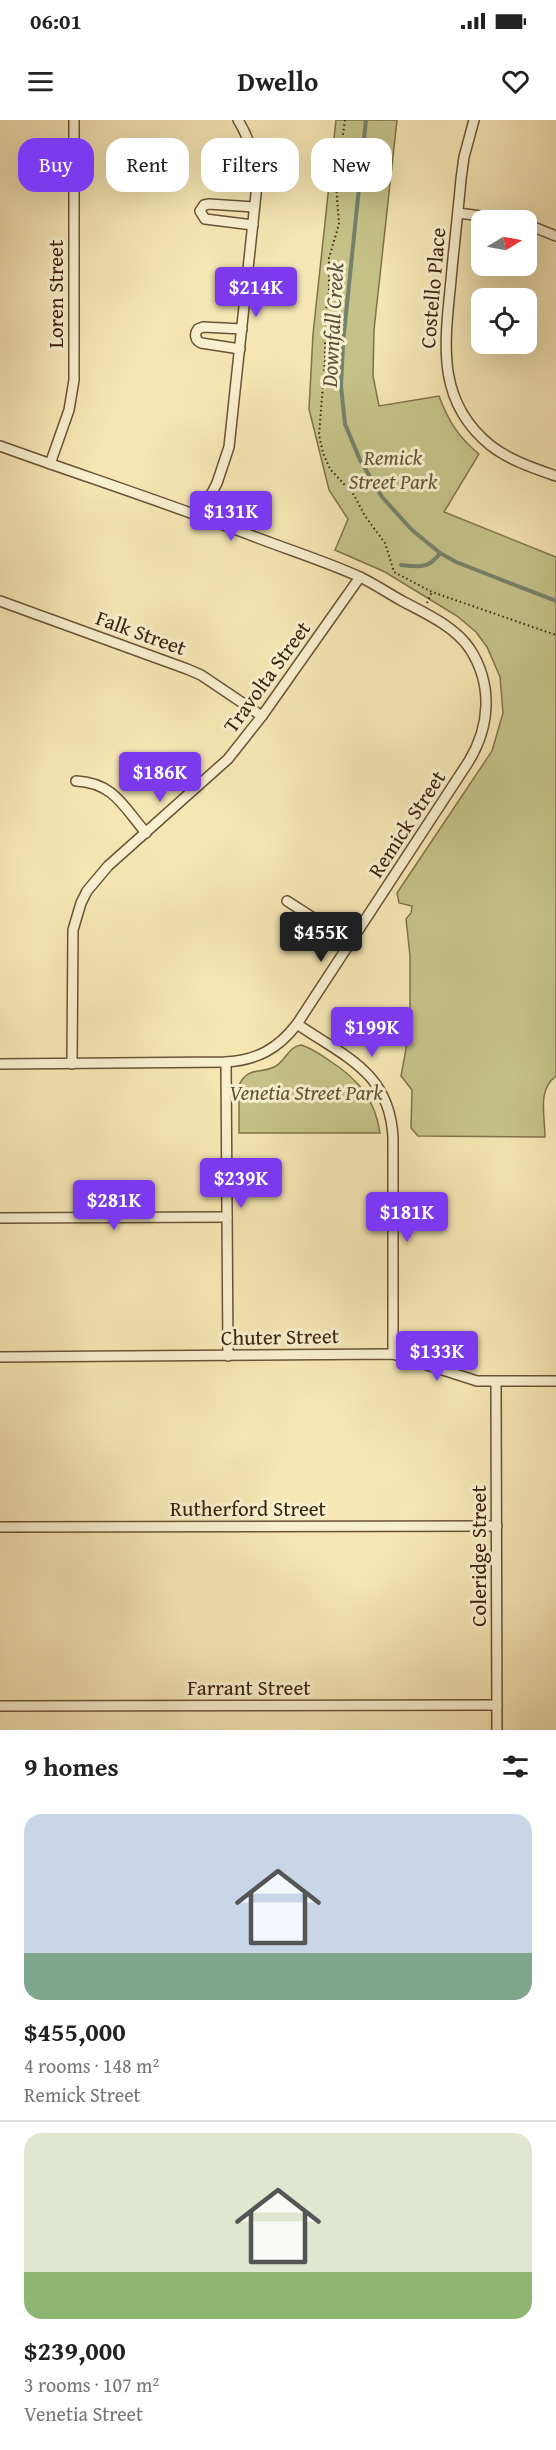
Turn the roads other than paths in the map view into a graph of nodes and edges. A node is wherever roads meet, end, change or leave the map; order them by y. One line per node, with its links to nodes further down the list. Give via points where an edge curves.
1 (74, 120): 13 (street, Loren Street, via 74,380 69,410)
2 (238, 120): 4 (street, via 255,163)
3 (474, 120): 5 (street, Costello Place, via 464,157)
4 (254, 207): 7 (street); 7 (street, via 209,204 200,211 205,219)
5 (458, 213): 6 (street); 14 (street, Costello Place, via 445,338 451,388 463,413 491,445)
6 (471, 215)
7 (253, 225): 10 (street)
8 (537, 228): 9 (street)
9 (556, 236)
10 (242, 329): 11 (street); 11 (street, via 203,327 196,334 201,343)
11 (240, 349): 15 (street, via 229,447)
12 (0, 446): 13 (street)
13 (50, 464): 15 (street)
14 (556, 476)
15 (200, 516): 16 (street)
16 (360, 577): 18 (street, Travolta Street); 22 (street, Remick Street, via 436,620 464,642 477,664 486,693 486,719 469,761)
17 (0, 601): 18 (street, Falk Street, via 187,669)
18 (262, 717): 20 (street, Travolta Street, via 213,774)
19 (76, 781): 20 (street, via 108,790)
20 (146, 833): 26 (street, Travolta Street, via 95,879 76,918 72,944)
21 (287, 901): 22 (street)
22 (351, 942): 23 (street, Remick Street)
23 (297, 1024): 24 (street, Remick Street, via 267,1052 249,1060); 29 (street, via 364,1069 388,1105 393,1138)
24 (226, 1062): 26 (street, Remick Street); 27 (street)
25 (0, 1064): 26 (street, Remick Street)
26 (72, 1064)
27 (227, 1217): 28 (street); 30 (street)
28 (0, 1218)
29 (393, 1354): 30 (street, Chuter Street); 33 (street, Chuter Street, via 472,1380)
30 (228, 1356): 31 (street, Chuter Street)
31 (0, 1357)
32 (556, 1381): 33 (street, Chuter Street)
33 (496, 1382): 34 (street, Coleridge Street)
34 (496, 1526): 35 (street, Rutherford Street); 36 (street, Coleridge Street)
35 (0, 1527)
36 (497, 1705): 37 (street, Farrant Street); 38 (street, Coleridge Street)
37 (0, 1706)
38 (497, 1730)

